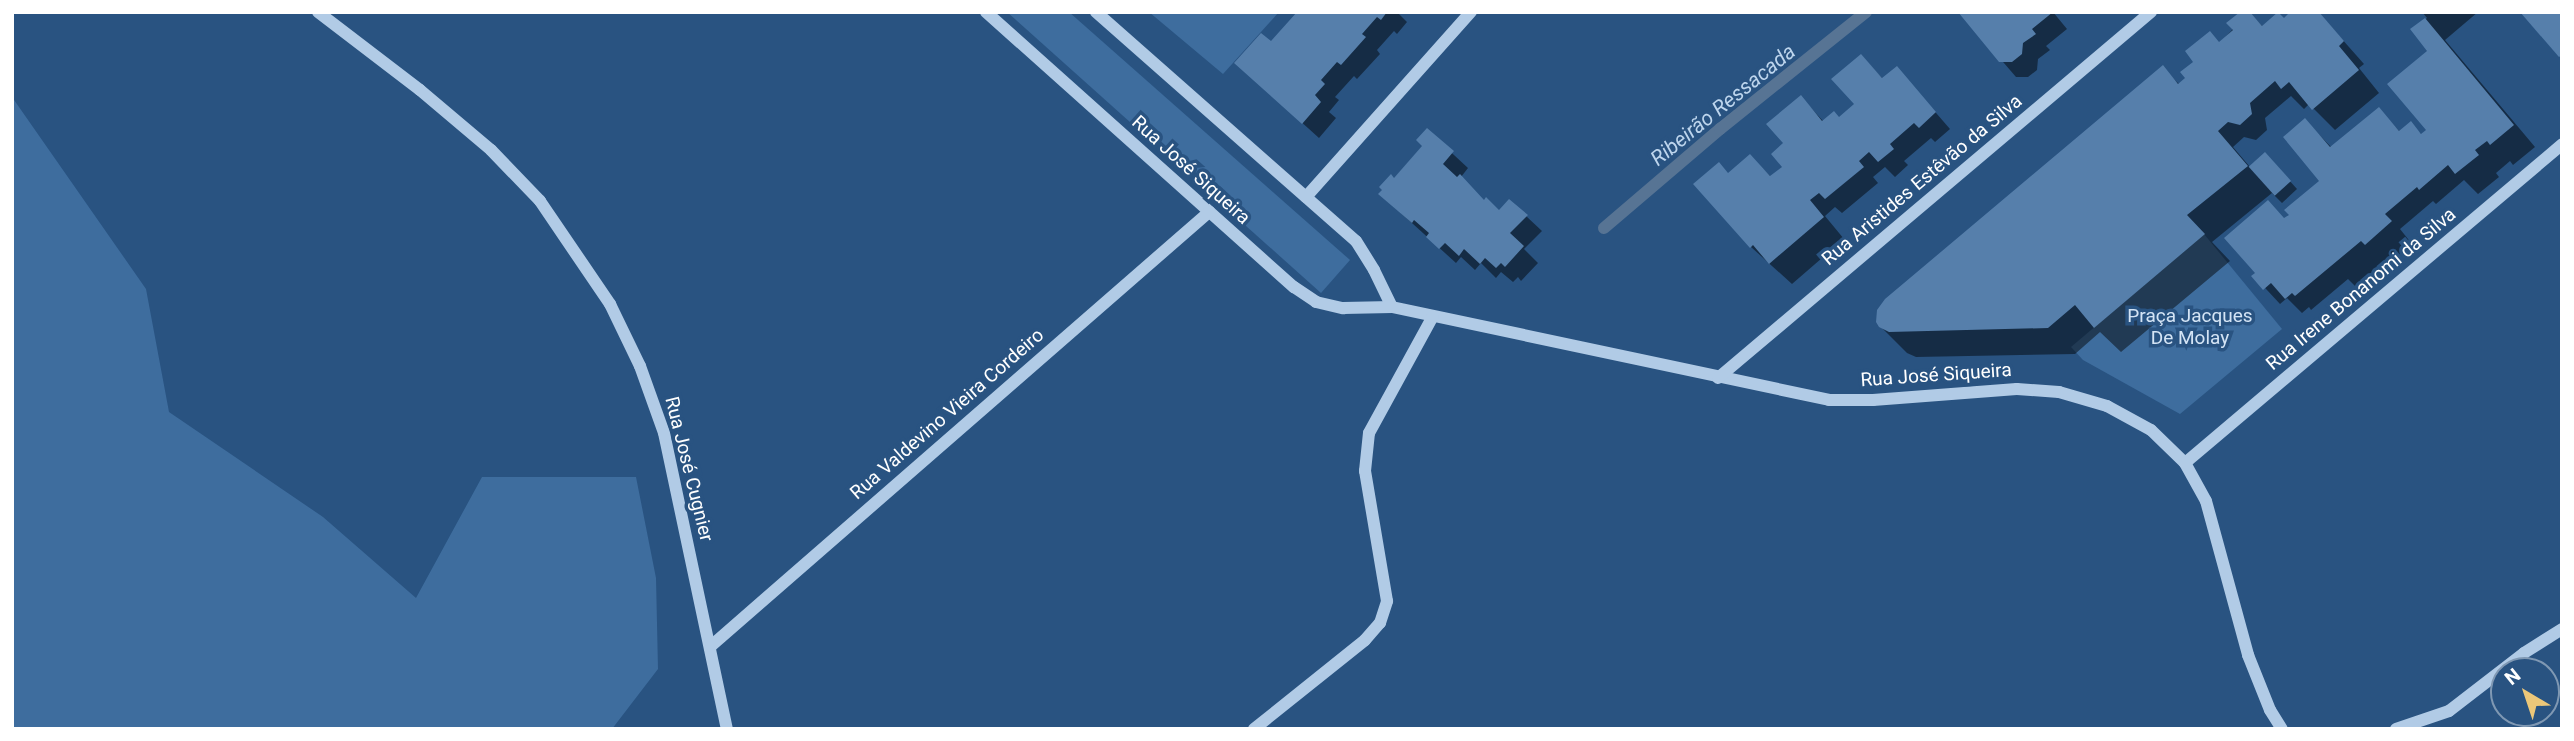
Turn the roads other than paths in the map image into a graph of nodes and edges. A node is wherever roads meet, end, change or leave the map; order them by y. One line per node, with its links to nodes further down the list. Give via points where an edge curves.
1 (318, 12): 14 (street, Rua José Cugnier, via 491,150 540,201 610,304 640,366 664,433)
2 (986, 12): 8 (street, Rua José Siqueira)
3 (1096, 12): 7 (street)
4 (1471, 12): 7 (street)
5 (2151, 12): 11 (street, Rua Aristides Estêvão da Silva)
6 (2562, 144): 12 (street, Rua Irene Bonanomi da Silva)
7 (1306, 197): 9 (street, via 1356,242)
8 (1209, 212): 9 (street, Rua José Siqueira, via 1316,302 1343,308); 14 (street, Rua Valdevino Vieira Cordeiro)
9 (1392, 307): 10 (street, Rua José Siqueira)
10 (1433, 316): 11 (street, Rua José Siqueira); 16 (street, via 1369,433 1366,471 1387,601 1380,623)
11 (1718, 377): 12 (street, Rua José Siqueira, via 1829,400 2017,389 2059,392 2107,405 2151,430)
12 (2185, 463): 17 (street, Rua José Siqueira, via 2206,501 2248,655)
13 (2562, 629): 18 (street, via 2449,711)
14 (711, 646): 15 (street, Rua José Cugnier)
15 (727, 729)
16 (1254, 729)
17 (2282, 729)
18 (2396, 729)

